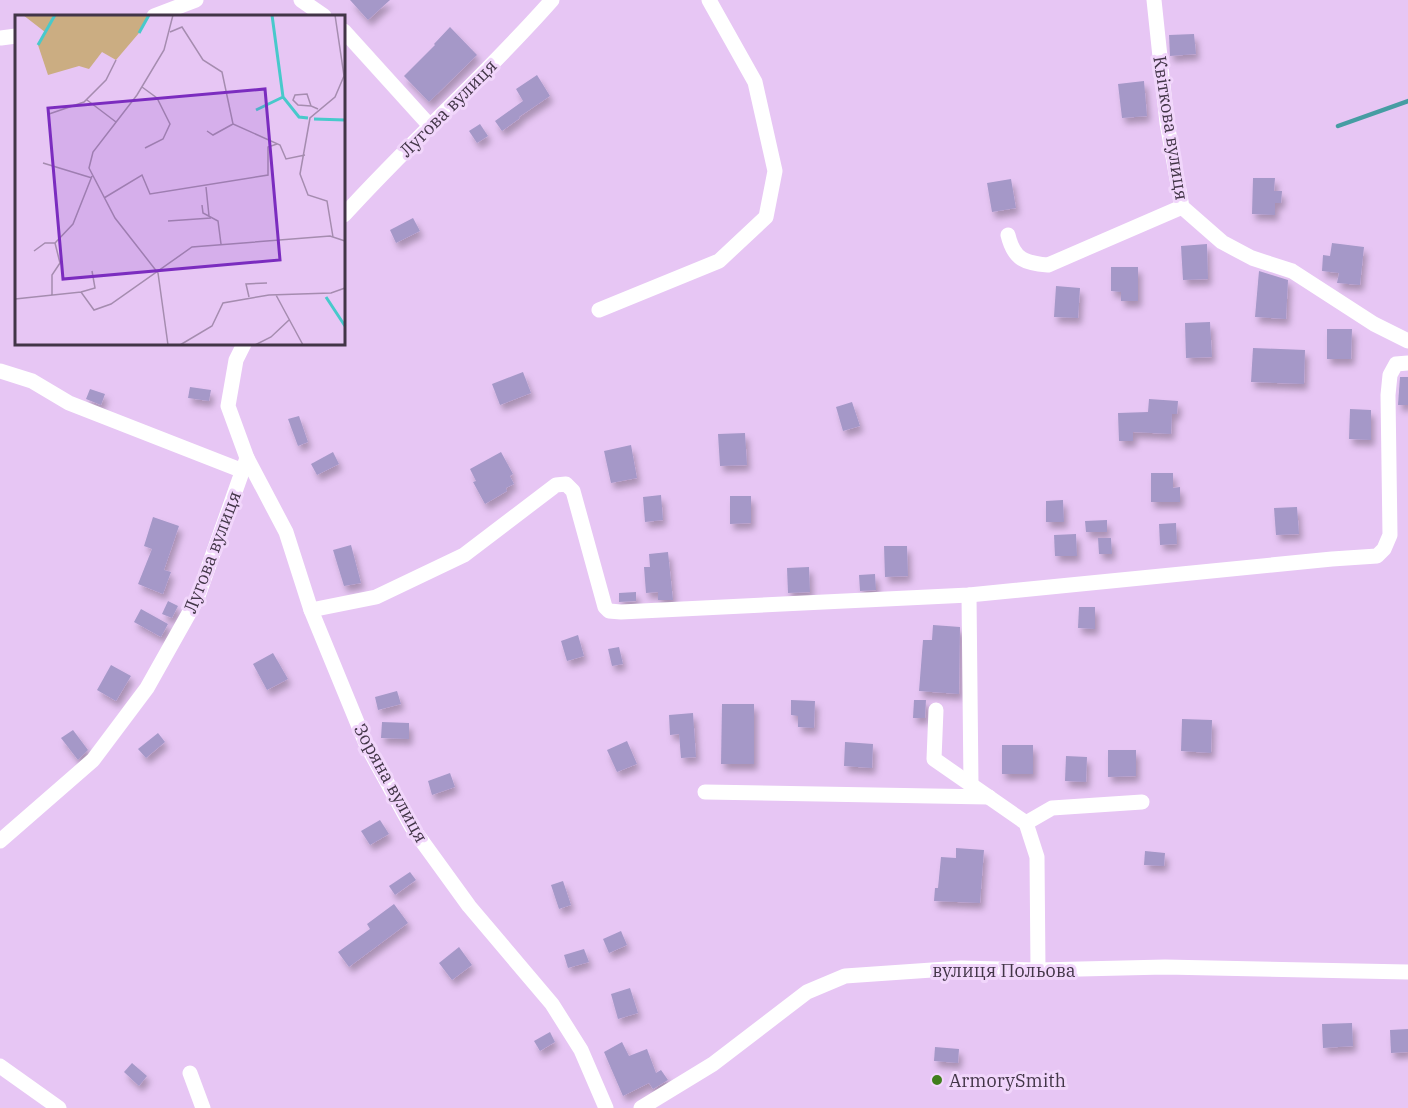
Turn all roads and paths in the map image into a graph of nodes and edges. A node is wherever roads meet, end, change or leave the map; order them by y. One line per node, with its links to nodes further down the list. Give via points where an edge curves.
1 (196, 0): 6 (street)
2 (301, 0): 7 (street)
3 (552, 0): 9 (street, Лугова вулиця)
4 (709, 0): 13 (street, via 755,82 775,171 766,217 719,261)
5 (1154, 0): 10 (street, Квіткова вулиця, via 1167,123)
6 (157, 15)
7 (323, 15)
8 (345, 32): 9 (street)
9 (430, 126): 11 (street, Лугова вулиця)
10 (1182, 207): 12 (street, via 1048,265 1027,263 1011,248); 14 (street, Квіткова вулиця, via 1222,242 1252,258 1292,271 1374,324)
11 (345, 214)
12 (1008, 236)
13 (599, 310)
14 (1408, 341)
15 (244, 345): 18 (street, via 236,360 228,406)
16 (1408, 363): 19 (street, via 1396,364 1390,375 1390,535 1377,556)
17 (0, 371): 18 (street, via 32,381 69,404)
18 (245, 464): 20 (street, Зоряна вулиця, via 286,532); 27 (street, Лугова вулиця, via 197,599 147,688 93,760)
19 (969, 595): 20 (street, via 609,611 573,491 566,484 556,485 464,555 376,597); 22 (street)
20 (311, 610): 34 (street, Зоряна вулиця, via 366,744 411,826 469,906 552,1004 580,1050)
21 (936, 710): 22 (street, via 934,759)
22 (971, 785): 24 (street)
23 (705, 792): 24 (street)
24 (988, 797): 26 (street)
25 (1142, 802): 26 (street, via 1052,808)
26 (1026, 823): 28 (street, via 1037,857)
27 (0, 841)
28 (1038, 970): 29 (street, вулиця Польова, via 1165,967); 35 (street, вулиця Польова, via 961,968 845,976 807,992 713,1064)
29 (1408, 972)
30 (0, 1066): 32 (street)
31 (190, 1073): 33 (street)
32 (59, 1108)
33 (203, 1108)
34 (606, 1108)
35 (641, 1108)

